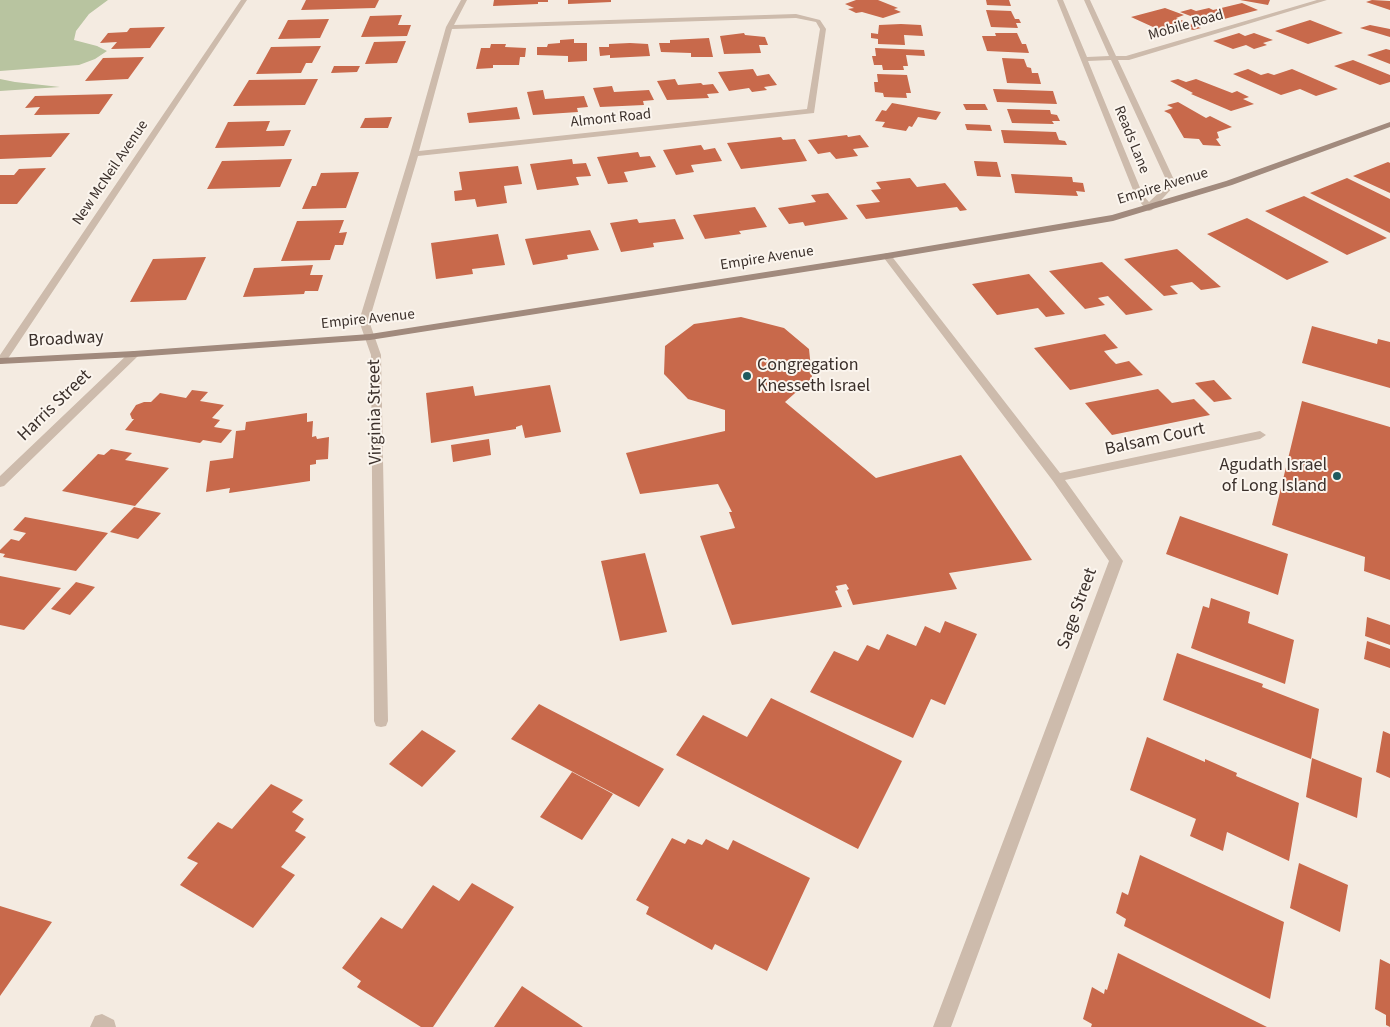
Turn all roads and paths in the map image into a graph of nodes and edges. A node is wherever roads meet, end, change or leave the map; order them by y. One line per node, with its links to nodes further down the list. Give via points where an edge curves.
1 (244, 0): 15 (street, New McNeil Avenue)
2 (464, 0): 6 (street, Virginia Street)
3 (1060, 0): 7 (street, Reads Lane)
4 (1087, 0): 8 (street, Reads Lane)
5 (1324, 0): 8 (street, Mobile Road)
6 (449, 27): 10 (street, Virginia Street); 10 (street, Almont Road, via 796,16 818,21 823,29 812,111)
7 (1084, 59): 8 (street, Mobile Road); 11 (street, Reads Lane, via 1139,195)
8 (1114, 60): 11 (street, Reads Lane, via 1172,184)
9 (1390, 124): 11 (main road, Empire Avenue, via 1229,183)
10 (414, 154): 13 (street, Virginia Street, via 364,321)
11 (1149, 208): 12 (main road, Empire Avenue, via 1113,218)
12 (887, 256): 13 (main road, Empire Avenue); 17 (street, Sage Street)
13 (370, 337): 14 (main road, Empire Avenue); 19 (street, Virginia Street, via 376,354)
14 (134, 354): 15 (main road, Broadway); 18 (street, Harris Street)
15 (0, 361)
16 (1260, 435): 17 (street, Balsam Court)
17 (1057, 478): 20 (street, Sage Street, via 1116,561)
18 (0, 483)
19 (381, 721)
20 (942, 1027)

